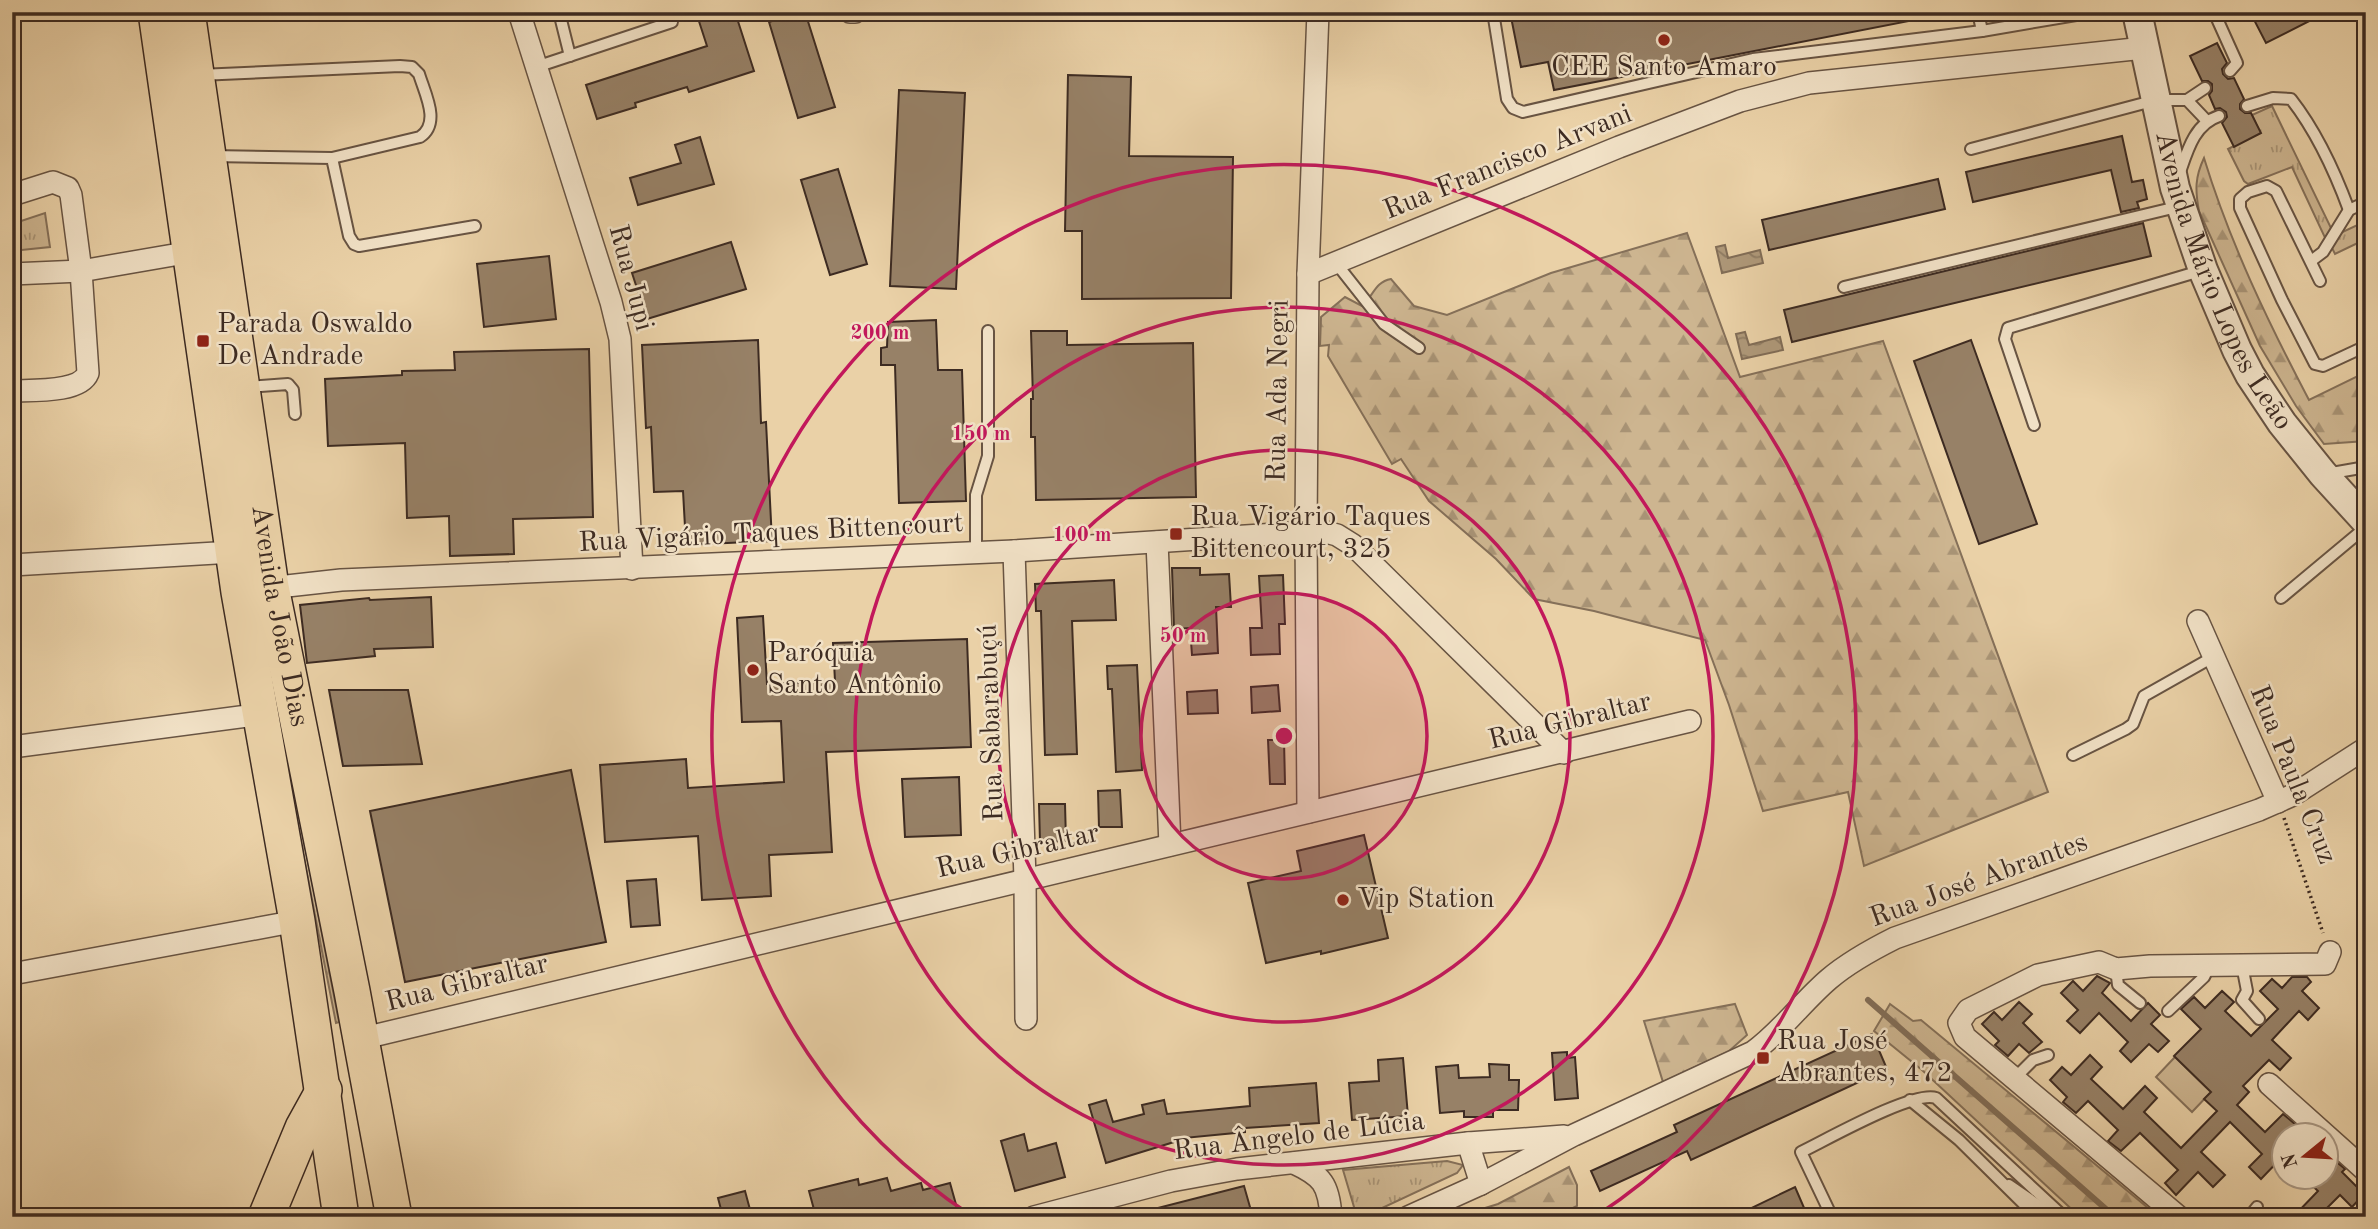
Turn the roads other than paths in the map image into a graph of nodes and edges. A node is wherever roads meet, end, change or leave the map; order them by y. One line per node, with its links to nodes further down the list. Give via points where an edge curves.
1 (129, 12): 10 (main road)
2 (519, 12): 15 (street, Rua Jupi)
3 (559, 12): 14 (lane)
4 (1318, 12): 38 (street, Rua Ada Negri)
5 (1493, 12): 12 (lane, via 1507,99 1523,112 1753,59)
6 (1978, 12): 12 (lane)
7 (2137, 12): 13 (street, Avenida Mário Lopes Leão)
8 (2214, 12): 16 (lane, via 2237,63)
9 (2087, 13): 12 (lane)
10 (168, 18): 17 (main road, Avenida João Dias); 32 (main road, Avenida João Dias)
11 (672, 22): 14 (lane)
12 (1982, 31)
13 (2144, 48): 19 (street, Avenida Mário Lopes Leão); 34 (street, Rua Francisco Arvani, via 1809,83 1740,101)
14 (570, 56): 15 (lane)
15 (536, 67): 58 (street, Rua Jupi, via 620,339)
16 (2230, 71)
17 (196, 76): 25 (main road, Avenida João Dias); 26 (lane, via 400,66 415,70 431,114 424,134)
18 (2205, 88): 20 (lane)
19 (2156, 100): 20 (lane); 24 (lane); 28 (street, Avenida Mário Lopes Leão)
20 (2187, 100): 23 (lane)
21 (2247, 106): 30 (lane, via 2273,98 2291,99 2304,116)
22 (2219, 116): 23 (lane)
23 (2206, 120): 28 (lane, via 2189,145)
24 (1971, 149)
25 (208, 156): 26 (lane); 44 (main road, Avenida João Dias)
26 (332, 159): 31 (lane, via 354,244 365,247)
27 (12, 195): 36 (street, via 53,182 68,188)
28 (2178, 197): 35 (street, Avenida Mário Lopes Leão); 40 (lane)
29 (2366, 202): 30 (lane)
30 (2349, 210): 33 (lane, via 2323,252)
31 (475, 226)
32 (191, 252): 36 (street); 55 (main road, Avenida João Dias)
33 (2311, 261): 39 (lane); 42 (lane, via 2276,191 2267,186 2248,191 2240,199 2281,300 2315,363 2323,366)
34 (1336, 263): 38 (street, Rua Francisco Arvani); 43 (lane, via 1384,324)
35 (2203, 270): 47 (lane, via 2008,328 2005,339); 49 (street, Avenida Mário Lopes Leão, via 2250,375)
36 (81, 271): 37 (street); 45 (street, via 85,379 74,386)
37 (12, 274)
38 (1308, 274): 52 (street, Rua Ada Negri)
39 (2320, 281)
40 (1844, 287)
41 (988, 331): 56 (lane, via 988,456 977,490)
42 (2366, 346)
43 (1419, 348)
44 (242, 388): 46 (lane, via 288,384 293,390); 59 (main road, Avenida João Dias)
45 (12, 391)
46 (295, 414)
47 (2034, 425)
48 (2366, 467): 49 (lane)
49 (2323, 474): 50 (street, Avenida Mário Lopes Leão)
50 (2366, 521)
51 (2366, 527): 60 (lane)
52 (1306, 531): 53 (street, Rua Vigário Taques Bittencourt); 67 (street, Rua Vigário Taques Bittencourt, via 1337,535 1353,545); 70 (street, Rua Ada Negri)
53 (1157, 542): 54 (street, Rua Vigário Taques Bittencourt); 71 (street)
54 (1014, 551): 56 (street, Rua Vigário Taques Bittencourt); 72 (street, Rua Sabarabuçú)
55 (233, 552): 57 (street); 59 (main road, Avenida João Dias)
56 (976, 552): 58 (street, Rua Vigário Taques Bittencourt)
57 (12, 565)
58 (632, 569): 59 (street, Rua Vigário Taques Bittencourt, via 341,580)
59 (255, 590): 63 (main road, Avenida João Dias); 83 (main road, Avenida João Dias)
60 (2281, 598)
61 (2198, 621): 62 (street, Rua Paula Cruz)
62 (2213, 657): 68 (lane, via 2144,696 2133,724 2126,729); 69 (street, Rua Paula Cruz)
63 (262, 714): 65 (street); 73 (main road, Avenida João Dias)
64 (1690, 721): 67 (street, Rua Gibraltar)
65 (12, 747)
66 (2366, 748): 69 (street, Rua José Abrantes)
67 (1564, 752): 70 (street, Rua Gibraltar)
68 (2073, 755)
69 (2278, 802): 89 (street, Rua José Abrantes, via 1895,938 1827,980 1753,1052)
70 (1308, 812): 71 (street, Rua Gibraltar)
71 (1170, 845): 72 (street, Rua Gibraltar)
72 (1025, 879): 81 (street, Rua Sabarabuçú); 83 (street, Rua Gibraltar)
73 (297, 921): 78 (street); 87 (main road, Avenida João Dias)
74 (2330, 952): 76 (street, via 2325,964)
75 (2210, 965): 76 (street); 77 (street); 80 (lane, via 2204,977)
76 (2242, 965): 82 (lane, via 2247,991 2242,1000)
77 (2116, 969): 79 (lane, via 2118,985); 85 (street, via 2099,962 2047,972 1968,1010 1959,1023 1965,1037)
78 (15, 972)
79 (2140, 1003)
80 (2168, 1011)
81 (1026, 1019)
82 (2259, 1019)
83 (360, 1038): 87 (main road); 98 (main road, Avenida João Dias)
84 (2048, 1055): 85 (lane, via 2033,1060)
85 (2014, 1079): 106 (street)
86 (2269, 1084): 92 (street)
87 (321, 1094): 96 (main road); 97 (main road, Avenida João Dias)
88 (1910, 1100): 93 (lane); 102 (lane, via 1801,1152); 105 (lane, via 1936,1098)
89 (1574, 1135): 90 (street, Rua Ângelo de Lúcia); 94 (street, Rua José Abrantes)
90 (1468, 1143): 91 (street, Rua Ângelo de Lúcia); 94 (street)
91 (1293, 1163): 99 (street, Rua Ângelo de Lúcia, via 1171,1181); 100 (street, via 1316,1174 1329,1199)
92 (2366, 1171)
93 (1997, 1178): 103 (lane); 104 (lane)
94 (1481, 1184): 101 (street, Rua José Abrantes)
95 (2257, 1207): 107 (lane)
96 (266, 1217)
97 (341, 1217)
98 (394, 1217)
99 (1034, 1217)
100 (1331, 1217)
101 (1408, 1217)
102 (1832, 1217)
103 (2037, 1217)
104 (2055, 1217)
105 (2064, 1217)
106 (2179, 1217)
107 (2249, 1217)

